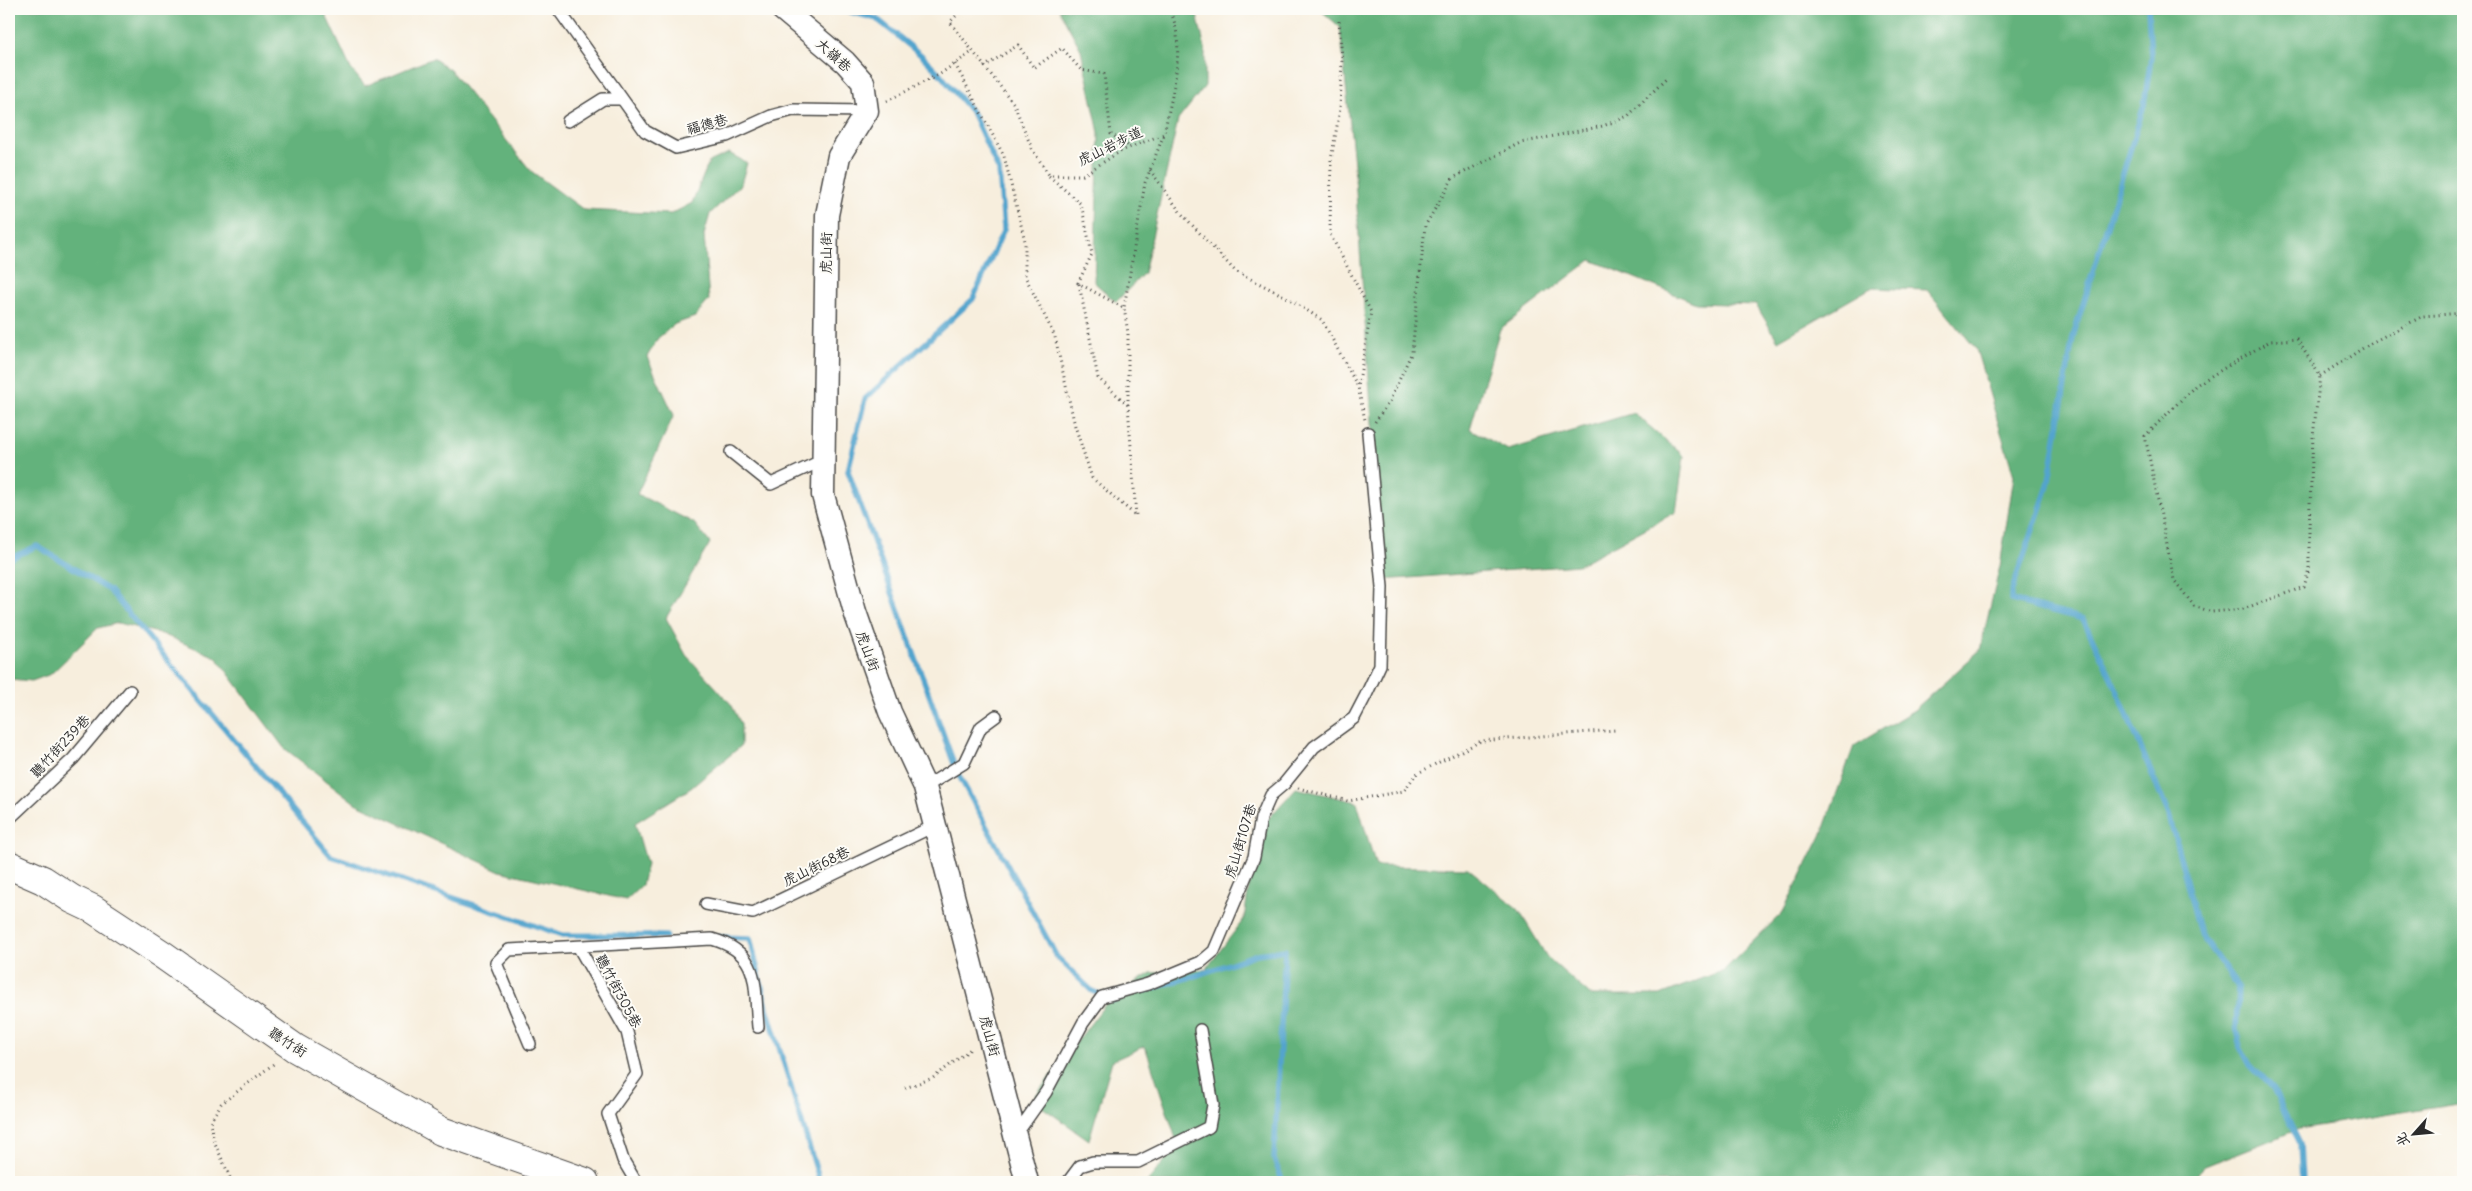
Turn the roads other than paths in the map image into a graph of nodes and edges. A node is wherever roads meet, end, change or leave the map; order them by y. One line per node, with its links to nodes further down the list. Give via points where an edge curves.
1 (558, 9): 3 (lane, 福德巷)
2 (782, 9): 4 (street, 大嶺巷, via 846,62 863,82)
3 (621, 99): 4 (lane, 福德巷, via 644,131 676,148 726,136 793,110); 5 (lane, via 603,99)
4 (867, 111): 8 (street, 虎山街, via 839,156 827,215)
5 (568, 121)
6 (1368, 433): 20 (lane, 虎山街107巷, via 1382,587 1380,665 1354,718 1314,747 1271,795 1261,818 1254,857 1214,951 1201,962 1148,984 1102,997 1083,1023 1046,1092)
7 (731, 452): 8 (lane, via 771,484)
8 (823, 460): 11 (street, 虎山街, via 823,495 855,612 890,712)
9 (130, 691): 12 (lane, 聽竹街239巷, via 73,759)
10 (996, 716): 11 (lane, via 981,726 964,763)
11 (925, 787): 13 (street, 虎山街)
12 (9, 819)
13 (936, 825): 15 (lane, 虎山街68巷, via 753,913); 20 (street, 虎山街)
14 (9, 865): 21 (street, 聽竹街, via 43,880 113,922 294,1048 441,1131)
15 (706, 904)
16 (579, 948): 17 (lane, via 712,939 728,944 744,955 752,974); 19 (lane, via 509,950 496,963); 22 (lane, 聽竹街305巷, via 627,1032 637,1074 608,1114 623,1160)
17 (758, 1027)
18 (1200, 1030): 24 (lane, via 1213,1106 1209,1126 1138,1162 1093,1162 1080,1166)
19 (530, 1044)
20 (1015, 1136): 23 (street, 虎山街)
21 (586, 1182)
22 (636, 1182)
23 (1027, 1182)
24 (1068, 1182)

